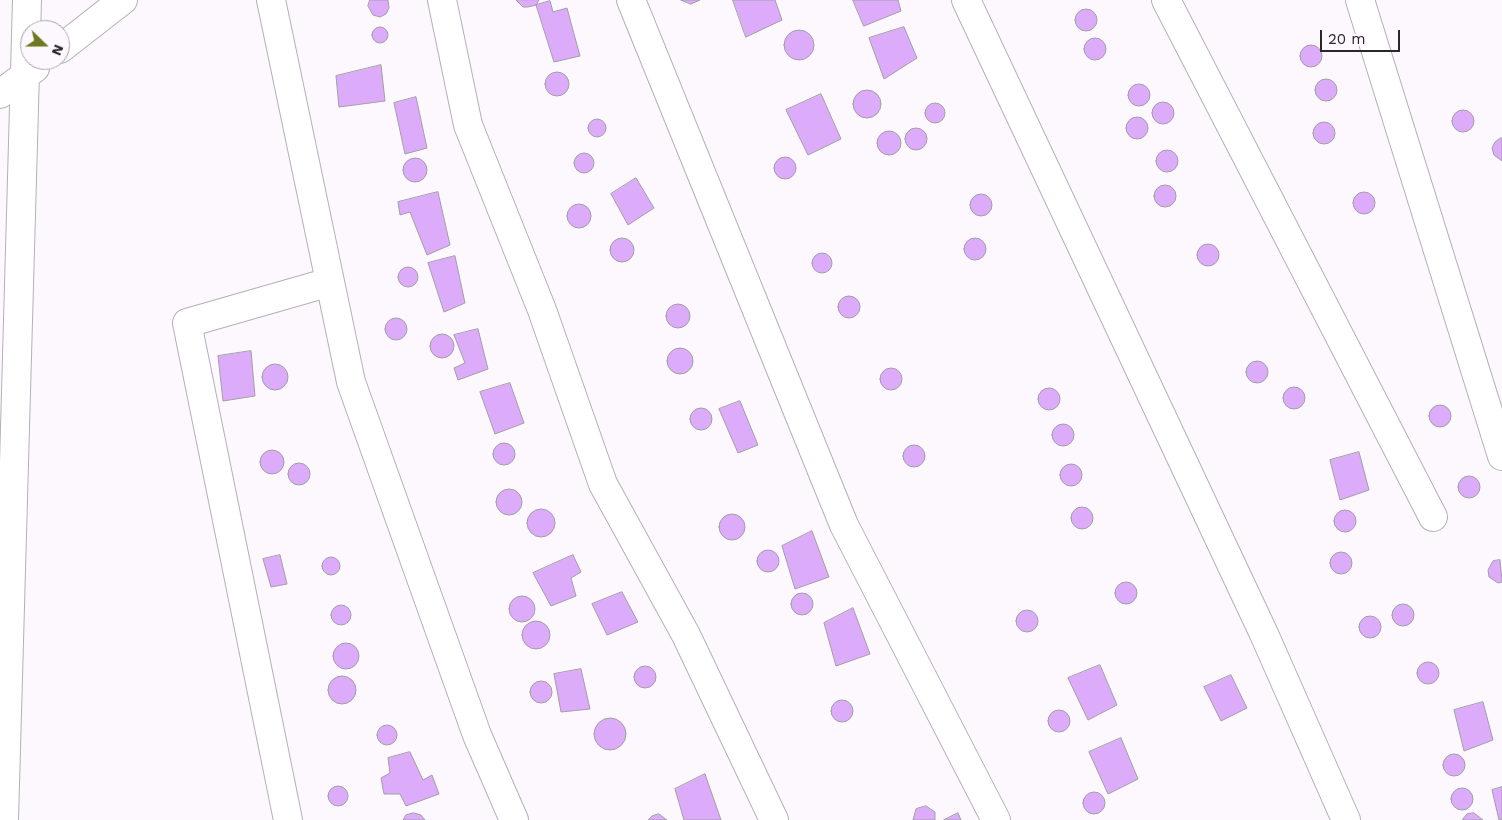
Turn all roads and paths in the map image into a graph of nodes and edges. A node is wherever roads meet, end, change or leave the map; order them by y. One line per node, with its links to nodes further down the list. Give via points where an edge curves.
1 (27, 0): 9 (street)
2 (123, 0): 10 (street)
3 (271, 0): 14 (street)
4 (442, 0): 20 (street, via 468,125 542,310 603,484 686,635)
5 (631, 0): 21 (street, via 844,525)
6 (966, 0): 22 (street, via 1259,625)
7 (1166, 0): 16 (street)
8 (1360, 0): 15 (street)
9 (29, 20)
10 (70, 41)
11 (32, 70): 13 (street)
12 (35, 70): 17 (street)
13 (0, 94)
14 (330, 282): 18 (street, via 187,323); 19 (street, via 351,382 477,734)
15 (1502, 456)
16 (1433, 517)
17 (4, 820)
18 (288, 820)
19 (514, 820)
20 (774, 820)
21 (996, 820)
22 (1346, 820)

